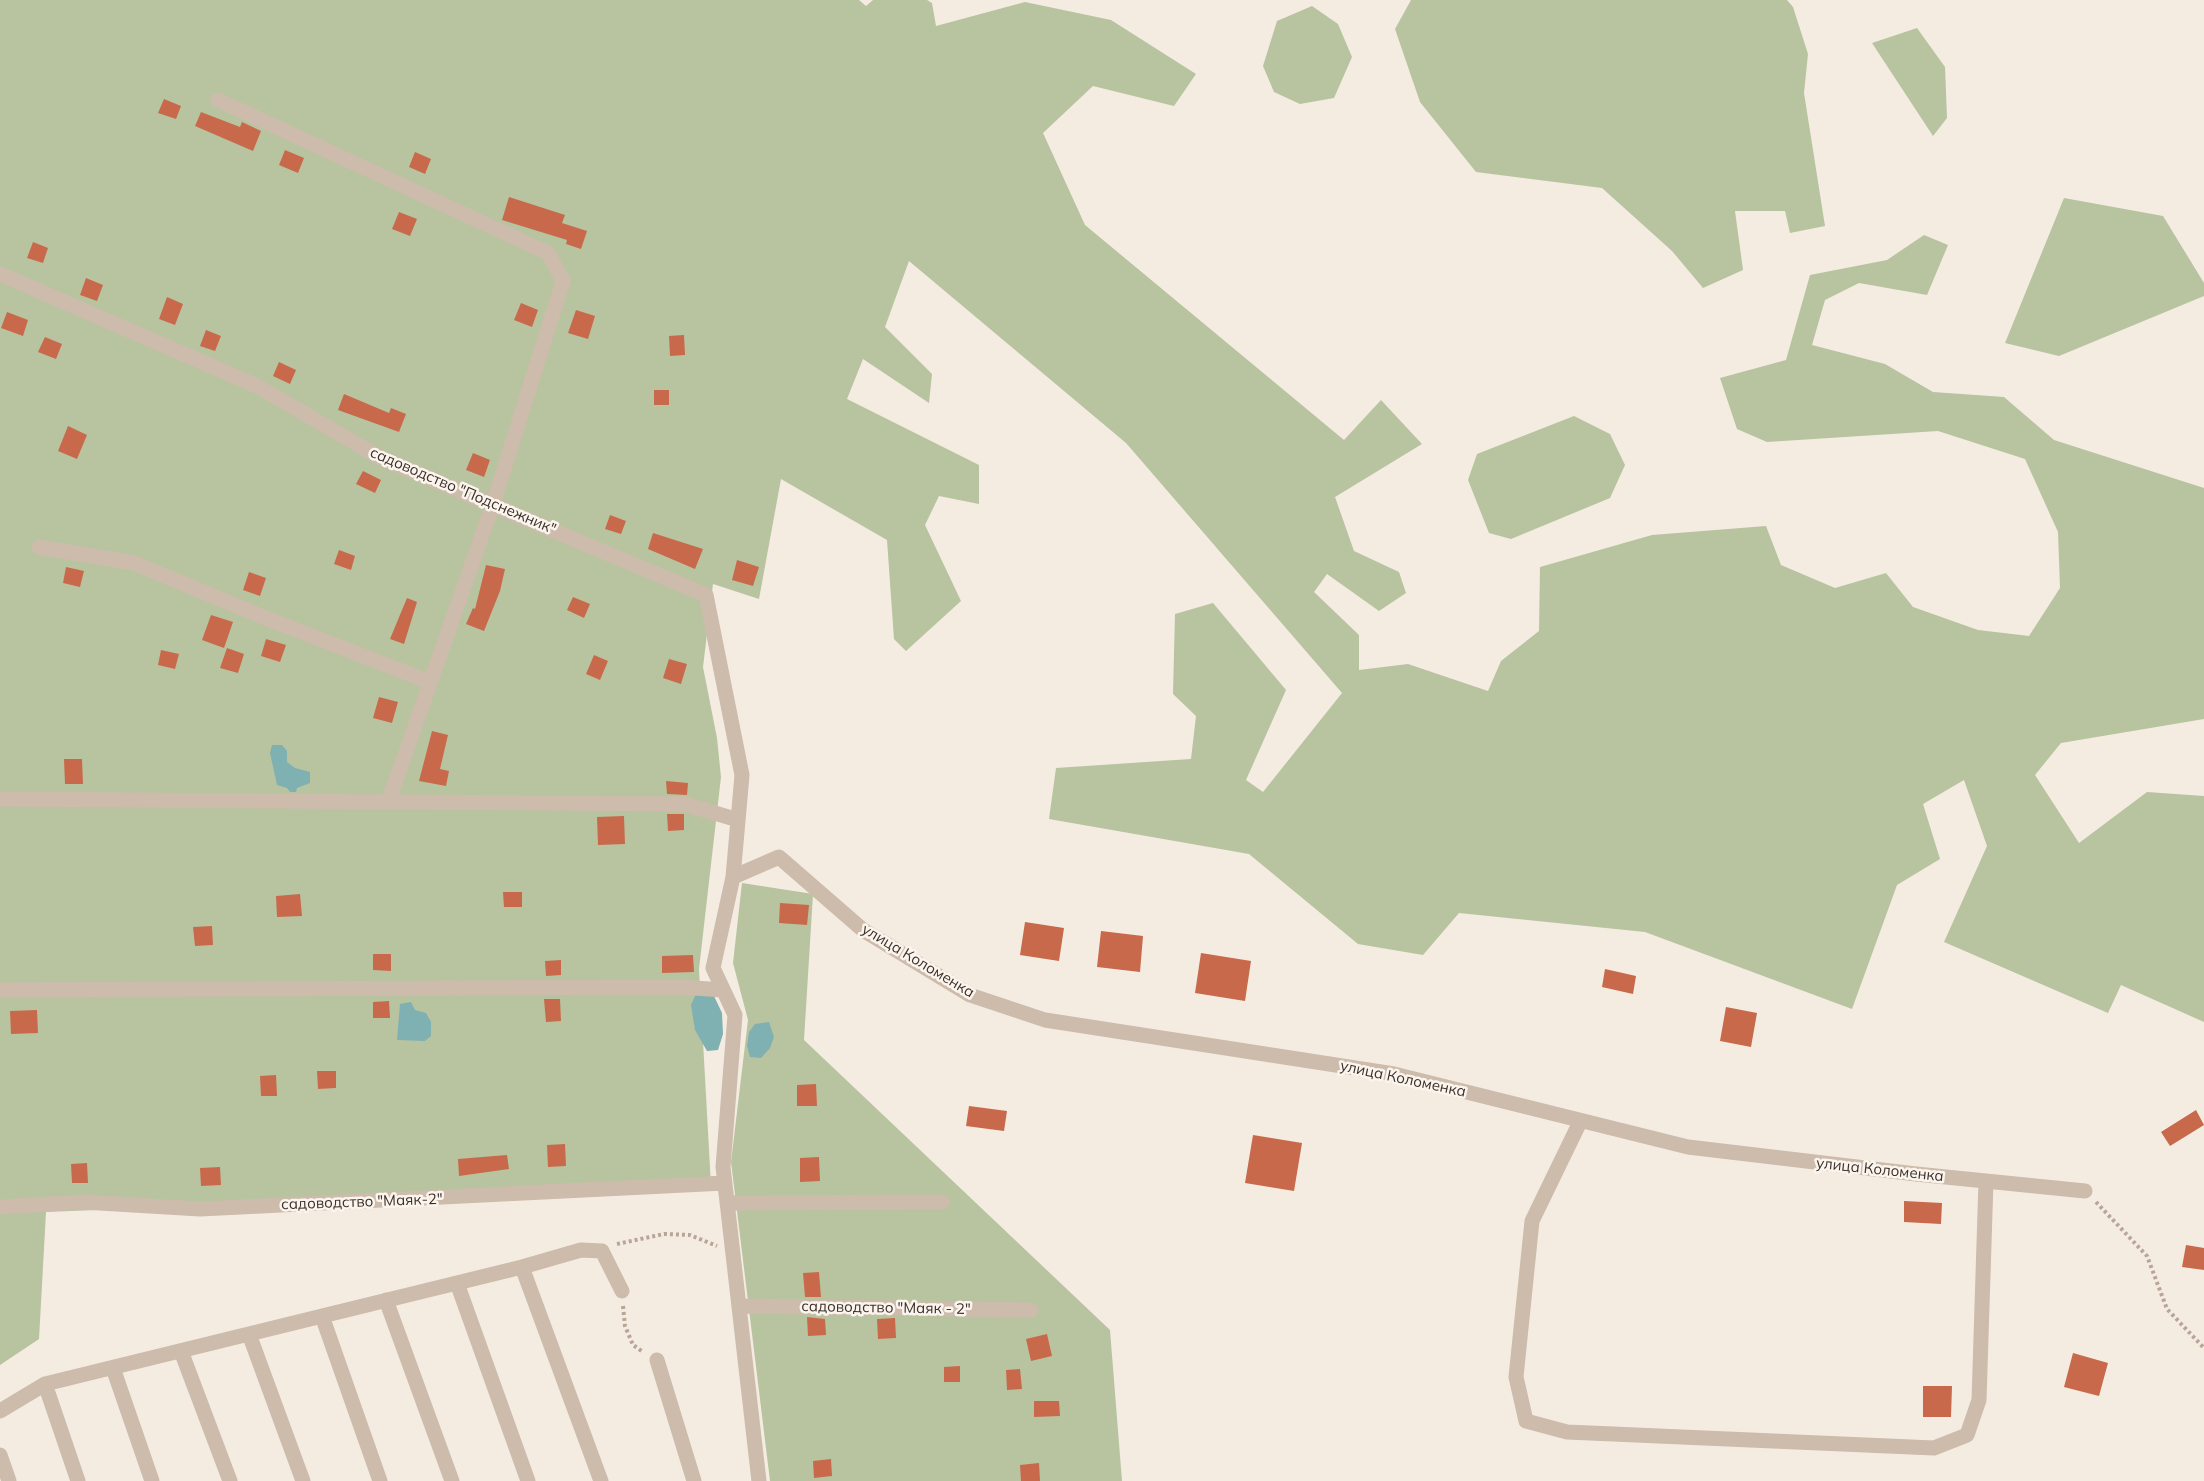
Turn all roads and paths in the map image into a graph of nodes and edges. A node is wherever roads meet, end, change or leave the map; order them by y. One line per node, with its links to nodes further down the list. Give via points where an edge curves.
1 (218, 100): 3 (street, via 548,253 563,281)
2 (0, 274): 3 (street, садоводство "Подснежник", via 257,386 379,458)
3 (493, 504): 5 (street); 8 (street, садоводство "Подснежник", via 706,595 742,775)
4 (39, 547): 5 (street, via 134,563)
5 (430, 682): 7 (street)
6 (0, 799): 7 (street)
7 (389, 800): 8 (street, via 685,804)
8 (738, 820): 9 (street)
9 (733, 877): 11 (street, via 713,968); 12 (street, улица Коломенка, via 779,857 863,930 970,995 1045,1020 1394,1074)
10 (0, 990): 11 (street)
11 (723, 990): 14 (street, via 735,1015)
12 (1580, 1122): 13 (street, улица Коломенка, via 1688,1147); 13 (street, via 1532,1221 1516,1377 1526,1421 1567,1432 1934,1448 1967,1435 1978,1400)
13 (1986, 1181): 15 (street, улица Коломенка)
14 (725, 1183): 17 (street); 18 (street, садоводство "Маяк-2", via 200,1209 83,1202)
15 (2085, 1191): 29 (path, via 2147,1256 2167,1309)
16 (942, 1202): 17 (street)
17 (728, 1203): 19 (street)
18 (0, 1207)
19 (733, 1246): 20 (path, via 711,1245 690,1235 664,1234); 25 (street)
20 (602, 1251): 21 (street, via 581,1250); 23 (street)
21 (522, 1267): 22 (street); 44 (street)
22 (457, 1283): 24 (street); 43 (street)
23 (622, 1291): 31 (path, via 625,1326 633,1345)
24 (386, 1300): 27 (street); 42 (street)
25 (740, 1306): 26 (street, садоводство "Маяк - 2"); 46 (street)
26 (1031, 1310)
27 (322, 1316): 28 (street); 41 (street)
28 (249, 1334): 30 (street); 40 (street)
29 (2204, 1348)
30 (182, 1351): 32 (street); 39 (street)
31 (657, 1360): 45 (street)
32 (112, 1368): 33 (street); 38 (street)
33 (45, 1384): 34 (street); 37 (street)
34 (0, 1411)
35 (0, 1455): 36 (street)
36 (9, 1481)
37 (78, 1481)
38 (152, 1481)
39 (230, 1481)
40 (303, 1481)
41 (380, 1481)
42 (452, 1481)
43 (528, 1481)
44 (601, 1481)
45 (694, 1481)
46 (759, 1481)

